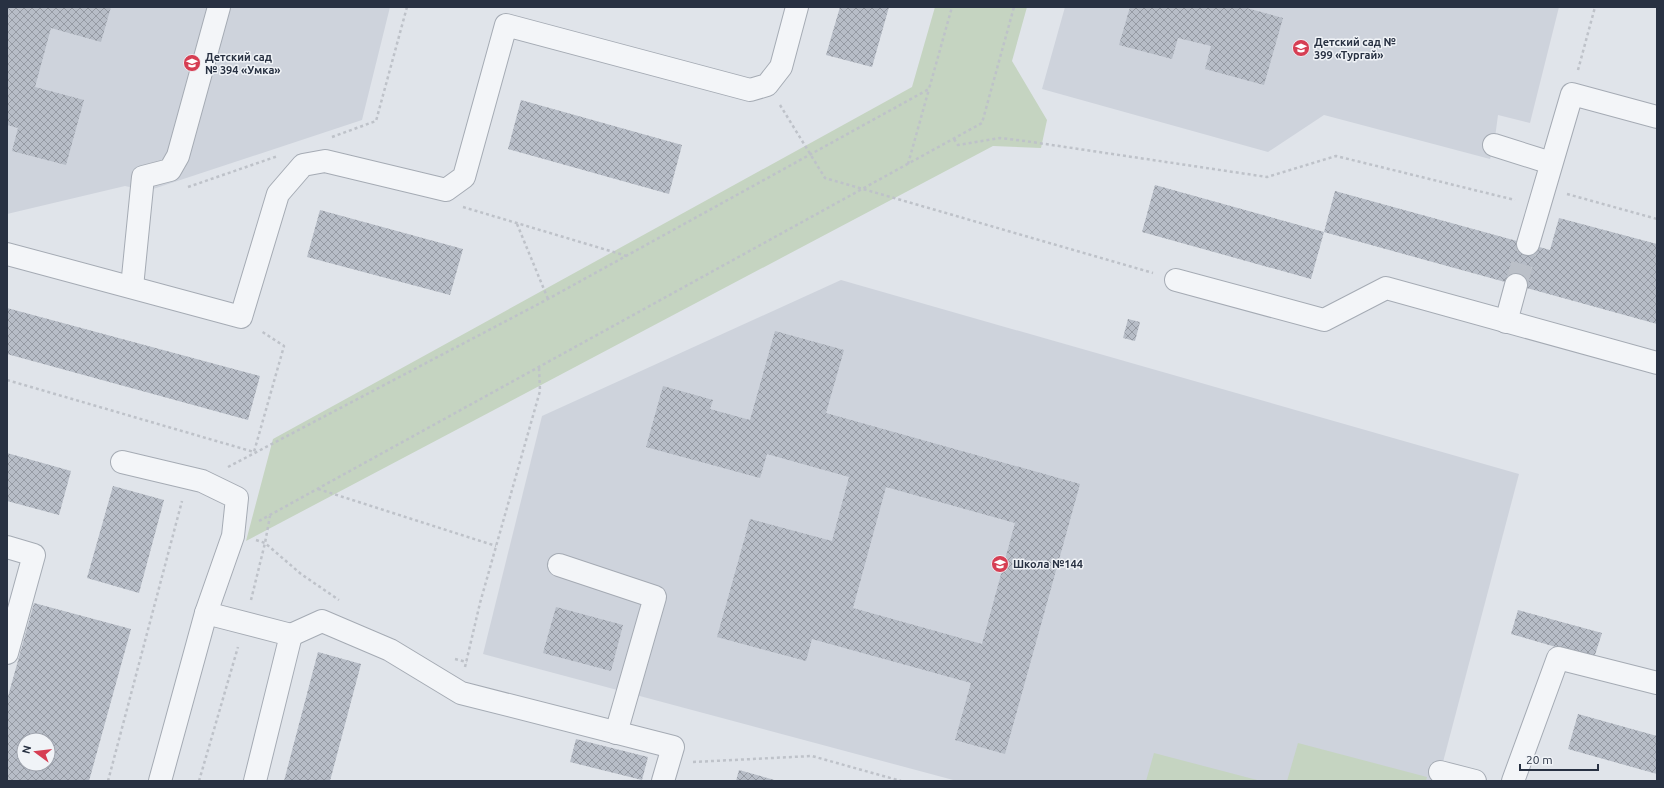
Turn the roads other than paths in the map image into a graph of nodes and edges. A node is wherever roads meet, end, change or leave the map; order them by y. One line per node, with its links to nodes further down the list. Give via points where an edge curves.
1 (219, 7): 10 (lane, via 178,156 170,170 142,177)
2 (797, 7): 10 (lane, via 781,67 767,85 750,90 506,25 464,177 446,190 325,161 303,165 278,194 241,317)
3 (1657, 116): 5 (lane, via 1572,94)
4 (1494, 145): 5 (lane)
5 (1551, 163): 6 (lane)
6 (1528, 244)
7 (7, 254): 10 (lane)
8 (1176, 280): 11 (lane, via 1324,320 1386,288)
9 (1516, 285): 11 (lane)
10 (132, 287)
11 (1506, 322): 12 (lane)
12 (1657, 363)
13 (122, 462): 16 (lane, via 195,479 237,498 235,535)
14 (7, 547): 18 (lane, via 34,555)
15 (559, 564): 20 (lane, via 655,597)
16 (206, 613): 17 (lane); 23 (lane)
17 (291, 635): 20 (lane, via 322,621 390,650 462,693); 24 (lane)
18 (7, 653)
19 (1657, 683): 26 (lane, via 1558,658)
20 (616, 733): 21 (lane, via 673,747)
21 (666, 772)
22 (1440, 772): 25 (lane)
23 (160, 781)
24 (255, 781)
25 (1476, 781)
26 (1513, 781)

